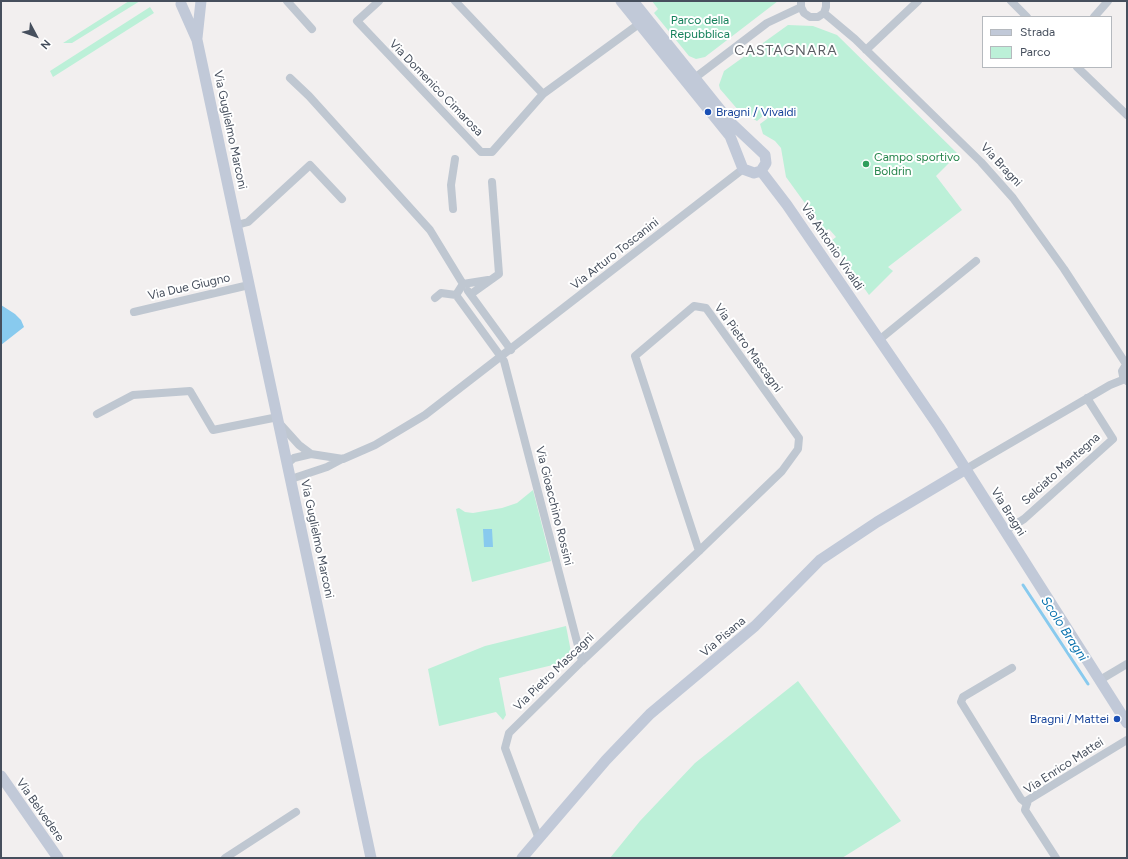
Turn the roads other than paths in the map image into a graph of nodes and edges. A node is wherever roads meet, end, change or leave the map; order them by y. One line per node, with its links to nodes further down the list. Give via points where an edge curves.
1 (201, 1): 11 (street, via 191,6); 18 (street, Via Guglielmo Marconi)
2 (287, 1): 17 (street)
3 (379, 1): 23 (street, Via Domenico Cimarosa, via 357,21 481,152 492,152)
4 (455, 1): 23 (street)
5 (621, 1): 16 (street)
6 (633, 1): 16 (street)
7 (826, 1): 13 (street)
8 (918, 1): 19 (street)
9 (1011, 1): 14 (street)
10 (1108, 1): 15 (street)
11 (178, 3): 18 (street, Via Guglielmo Marconi)
12 (801, 4): 13 (street, via 804,13 810,17 818,17); 22 (street, via 767,23)
13 (824, 12): 19 (street, Via Bragni)
14 (1026, 16)
15 (1095, 16)
16 (643, 21): 22 (street); 23 (street, Via Domenico Cimarosa)
17 (312, 29)
18 (197, 40): 32 (street, Via Guglielmo Marconi)
19 (866, 50): 44 (street, Via Bragni, via 982,162 1013,198)
20 (1078, 68): 24 (street)
21 (290, 78): 35 (street, via 430,230)
22 (691, 81): 25 (street); 27 (street, via 730,136)
23 (543, 94)
24 (1127, 115)
25 (758, 149): 27 (street, via 746,149); 28 (street, via 766,159)
26 (456, 159): 31 (street, via 451,185)
27 (742, 164): 28 (street, via 754,173); 42 (street, Via Arturo Toscanini)
28 (761, 171): 41 (street, Via Antonio Vivaldi)
29 (492, 182): 34 (street, via 499,274)
30 (342, 199): 32 (street, via 310,165 248,222)
31 (453, 209)
32 (237, 225): 36 (street, Via Guglielmo Marconi)
33 (976, 261): 41 (street)
34 (491, 280): 35 (street); 37 (street)
35 (463, 284): 37 (street); 38 (street)
36 (249, 285): 40 (street, Via Due Giugno); 48 (street, Via Guglielmo Marconi)
37 (471, 294): 42 (street)
38 (456, 295): 39 (street, via 441,294); 43 (street)
39 (435, 298)
40 (134, 312)
41 (879, 340): 52 (street, Via Antonio Vivaldi)
42 (511, 350): 43 (street, Via Arturo Toscanini)
43 (501, 357): 50 (street, Via Arturo Toscanini, via 425,415 375,445); 56 (street, Via Gioacchino Rossini, via 513,393)
44 (1127, 364): 45 (street, via 1122,371)
45 (1126, 380): 46 (street, via 1110,385)
46 (1087, 398): 52 (street); 54 (street, Selciato Mantegna, via 1113,439 1024,519)
47 (97, 414): 48 (street, via 133,395 190,391 213,430)
48 (279, 421): 49 (street, via 299,445); 51 (street, Via Guglielmo Marconi)
49 (311, 454): 50 (street); 51 (street, via 294,458)
50 (343, 459): 53 (street, Via Arturo Toscanini)
51 (288, 463): 53 (street, Via Guglielmo Marconi)
52 (966, 469): 54 (street, Via Bragni); 65 (street, Via Pisana, via 877,522 820,560 755,626 650,714 606,760)
53 (291, 479): 68 (street, Via Guglielmo Marconi)
54 (1005, 531): 59 (street, Via Bragni)
55 (699, 551): 55 (street, Via Pietro Mascagni, via 782,471 798,449 799,438 706,308 694,306 635,356); 56 (street, Via Pietro Mascagni)
56 (582, 661): 65 (street, Via Pietro Mascagni, via 509,733 505,748)
57 (1127, 664): 59 (street)
58 (1012, 668): 63 (street, via 963,697 961,702 1021,800)
59 (1100, 680): 60 (street, Via Bragni)
60 (1127, 723)
61 (1127, 740): 63 (street, Via Enrico Mattei, via 1028,800)
62 (1, 776): 66 (street, Via Belvedere)
63 (1027, 804): 70 (street, Via Enrico Mattei, via 1025,810)
64 (296, 812): 67 (street)
65 (539, 839): 69 (street, Via Pisana)
66 (58, 858)
67 (225, 858)
68 (371, 858)
69 (523, 858)
70 (1056, 858)

